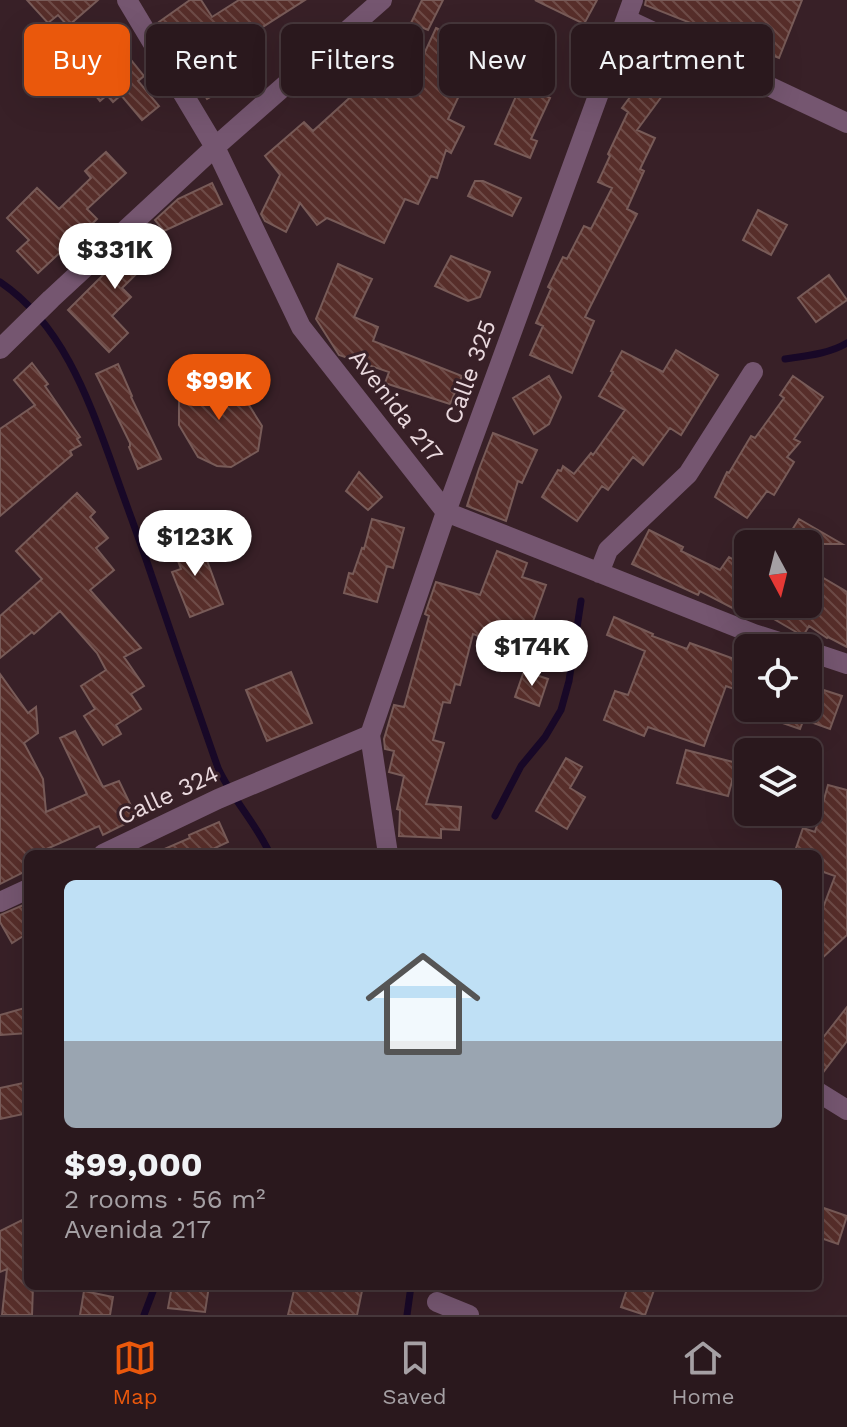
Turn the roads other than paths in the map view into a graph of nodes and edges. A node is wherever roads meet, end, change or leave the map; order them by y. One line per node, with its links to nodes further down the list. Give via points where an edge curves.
1 (127, 0): 5 (street, Avenida 217)
2 (382, 0): 5 (street)
3 (629, 9): 4 (street); 8 (street, Calle 325)
4 (847, 123)
5 (215, 147): 6 (street); 8 (street, Avenida 217, via 301,327)
6 (0, 349)
7 (753, 372): 9 (street, via 688,474 608,550)
8 (446, 512): 9 (street); 13 (street, Calle 325)
9 (599, 573): 10 (street)
10 (754, 634)
11 (822, 656): 12 (street)
12 (847, 664)
13 (370, 735): 14 (street, Calle 324); 15 (street)
14 (111, 850)
15 (387, 850)
16 (24, 891): 17 (street)
17 (0, 902)
18 (822, 1094): 19 (street)
19 (847, 1110)
20 (437, 1302): 21 (street)
21 (469, 1315)

